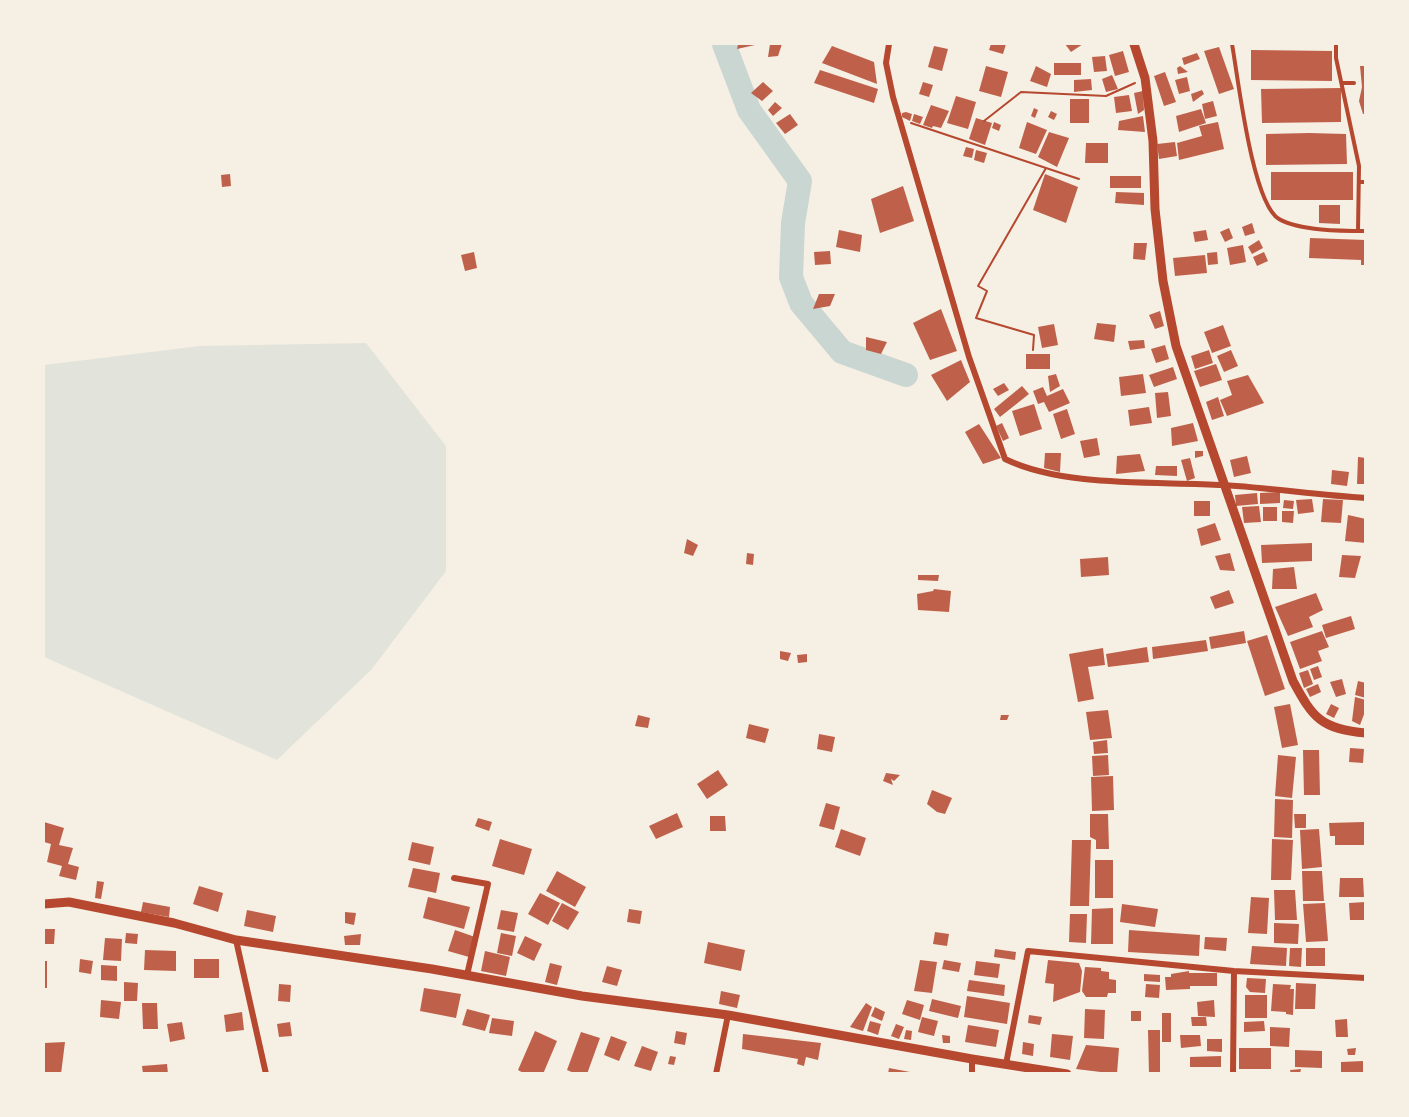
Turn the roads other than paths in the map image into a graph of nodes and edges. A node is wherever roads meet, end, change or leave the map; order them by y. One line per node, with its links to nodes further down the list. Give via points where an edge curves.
1 (889, 44): 11 (street, via 886,63 900,120 969,357 1005,459 1071,478)
2 (1134, 44): 11 (street, via 1145,78 1163,281 1176,346)
3 (1232, 44): 9 (lane, via 1256,178 1278,218 1301,226)
4 (1336, 44): 5 (lane)
5 (1342, 83): 6 (lane); 7 (lane)
6 (1354, 83)
7 (1359, 182): 8 (lane); 9 (lane)
8 (1365, 182)
9 (1358, 231): 10 (lane)
10 (1365, 231)
11 (1224, 485): 12 (street); 13 (street, via 1293,681 1307,707 1324,724)
12 (1365, 498)
13 (1365, 733)
14 (454, 878): 18 (street, via 488,884)
15 (44, 904): 16 (street, via 69,902)
16 (236, 940): 18 (street); 23 (street)
17 (1234, 971): 19 (street); 22 (street, via 1028,951); 27 (street)
18 (467, 975): 20 (street, via 582,996)
19 (1365, 978)
20 (728, 1015): 21 (street); 24 (street)
21 (972, 1059): 22 (street); 25 (street)
22 (1006, 1064): 26 (street)
23 (266, 1074)
24 (716, 1074)
25 (972, 1074)
26 (1067, 1074)
27 (1233, 1074)

